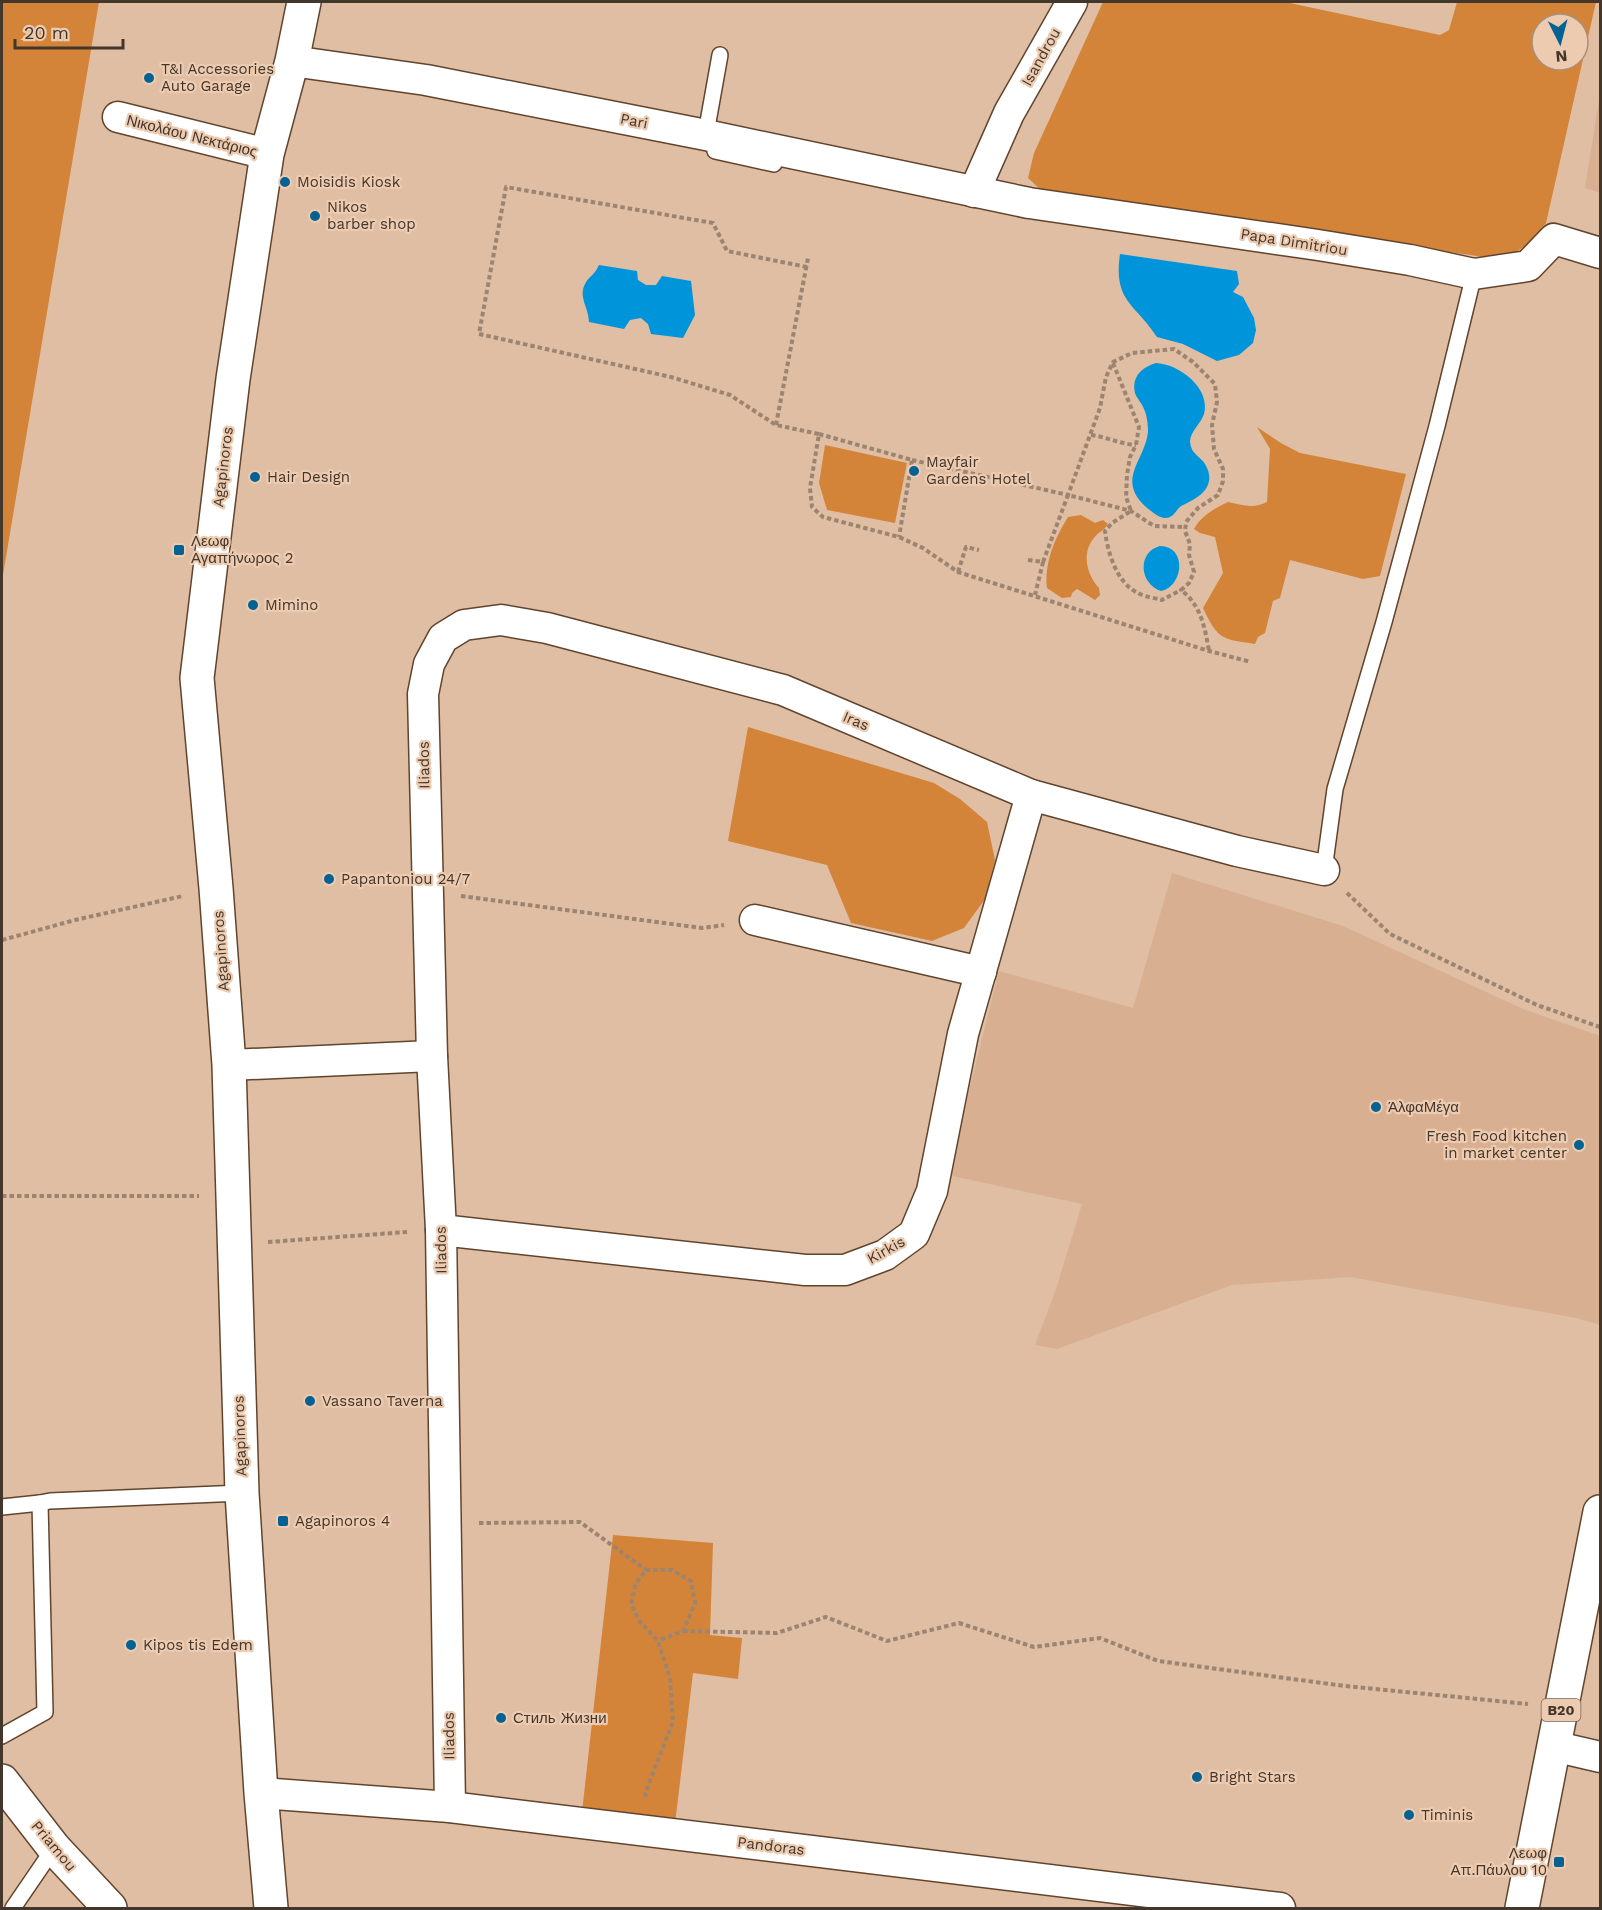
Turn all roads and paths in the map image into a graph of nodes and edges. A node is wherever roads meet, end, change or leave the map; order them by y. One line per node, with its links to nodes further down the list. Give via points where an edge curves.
1 (304, 2): 4 (main road, Agapinoros)
2 (1072, 2): 8 (street, Isandrou, via 1009,113)
3 (720, 55): 6 (lane, via 708,122)
4 (292, 61): 6 (street, Pari, via 426,80); 7 (main road, Agapinoros)
5 (118, 117): 7 (street, Νικολάου Νεκτάριος)
6 (701, 134): 8 (street, Pari)
7 (267, 154): 34 (main road, Agapinoros, via 233,379 196,678)
8 (974, 192): 12 (street, Papa Dimitriou, via 1410,260)
9 (1600, 253): 12 (street, Papa Dimitriou, via 1554,239 1528,266)
10 (808, 258): 11 (path)
11 (807, 267): 14 (path); 14 (path, via 727,251 713,223 506,188 479,334 681,380 730,396)
12 (1474, 274): 33 (lane, via 1394,588 1335,789)
13 (1113, 362): 16 (path); 17 (path, via 1139,428); 21 (path, via 1132,353 1174,349 1215,384 1217,402 1212,425 1223,482 1218,495 1191,514)
14 (776, 425): 15 (path)
15 (819, 434): 18 (path); 22 (path, via 810,488 812,507 823,518)
16 (1090, 435): 17 (path); 19 (path)
17 (1136, 445): 20 (path, via 1127,475 1126,496)
18 (912, 460): 19 (path); 22 (path)
19 (1068, 495): 20 (path); 25 (path)
20 (1131, 511): 21 (path, via 1154,526); 27 (path, via 1105,531 1107,549 1123,583 1139,594 1162,600)
21 (1185, 527): 27 (path, via 1194,572)
22 (898, 537): 26 (path, via 923,548)
23 (979, 550): 26 (path, via 966,547)
24 (1028, 560): 25 (path)
25 (1043, 562): 28 (path)
26 (958, 572): 28 (path)
27 (1181, 591): 29 (path, via 1197,607)
28 (1035, 595): 29 (path)
29 (1209, 651): 30 (path)
30 (1251, 662)
31 (423, 694): 32 (street, Iras, via 429,664 443,638 464,625 501,620 547,627 783,690); 35 (street, Iliados)
32 (1031, 795): 33 (street, Iras); 38 (street, Kirkis)
33 (1324, 870): 39 (path, via 1390,934 1537,1005)
34 (216, 888): 37 (path); 41 (main road, Agapinoros)
35 (428, 892): 36 (path, via 702,928); 40 (street, Iliados)
36 (755, 920): 38 (street)
37 (2, 940)
38 (981, 972): 44 (street, Kirkis, via 963,1034 932,1191 914,1234 885,1254 845,1270 805,1270)
39 (1600, 1027)
40 (432, 1056): 41 (street); 44 (street, Iliados)
41 (229, 1065): 43 (main road, Agapinoros)
42 (2, 1196): 43 (path)
43 (233, 1196): 45 (main road, Agapinoros)
44 (441, 1230): 45 (path); 50 (street, Iliados)
45 (234, 1245): 46 (main road, Agapinoros)
46 (242, 1493): 47 (lane); 59 (main road, Agapinoros)
47 (40, 1503): 48 (lane); 55 (lane, via 45,1712)
48 (2, 1507)
49 (1600, 1512): 54 (main road, B20)
50 (445, 1523): 51 (path, via 580,1522); 60 (street, Iliados)
51 (646, 1570): 52 (path, via 672,1570 691,1581 695,1603); 53 (path, via 636,1583 631,1604 639,1623)
52 (683, 1631): 53 (path); 54 (path, via 777,1634 826,1617 887,1641 959,1623 1034,1647 1100,1638 1158,1661 1345,1686)
53 (658, 1641): 61 (path, via 670,1678 673,1722 645,1793)
54 (1561, 1707): 56 (main road, B20)
55 (2, 1736)
56 (1553, 1746): 57 (street); 67 (main road, B20)
57 (1600, 1757)
58 (2, 1782): 62 (main road, Priamou)
59 (261, 1793): 60 (street, Pandoras); 65 (main road, Agapinoros)
60 (450, 1807): 61 (street, Pandoras)
61 (648, 1831): 66 (street, Pandoras)
62 (54, 1848): 63 (lane); 64 (main road, Priamou)
63 (13, 1908)
64 (110, 1908)
65 (271, 1908)
66 (1280, 1908)
67 (1522, 1908)

